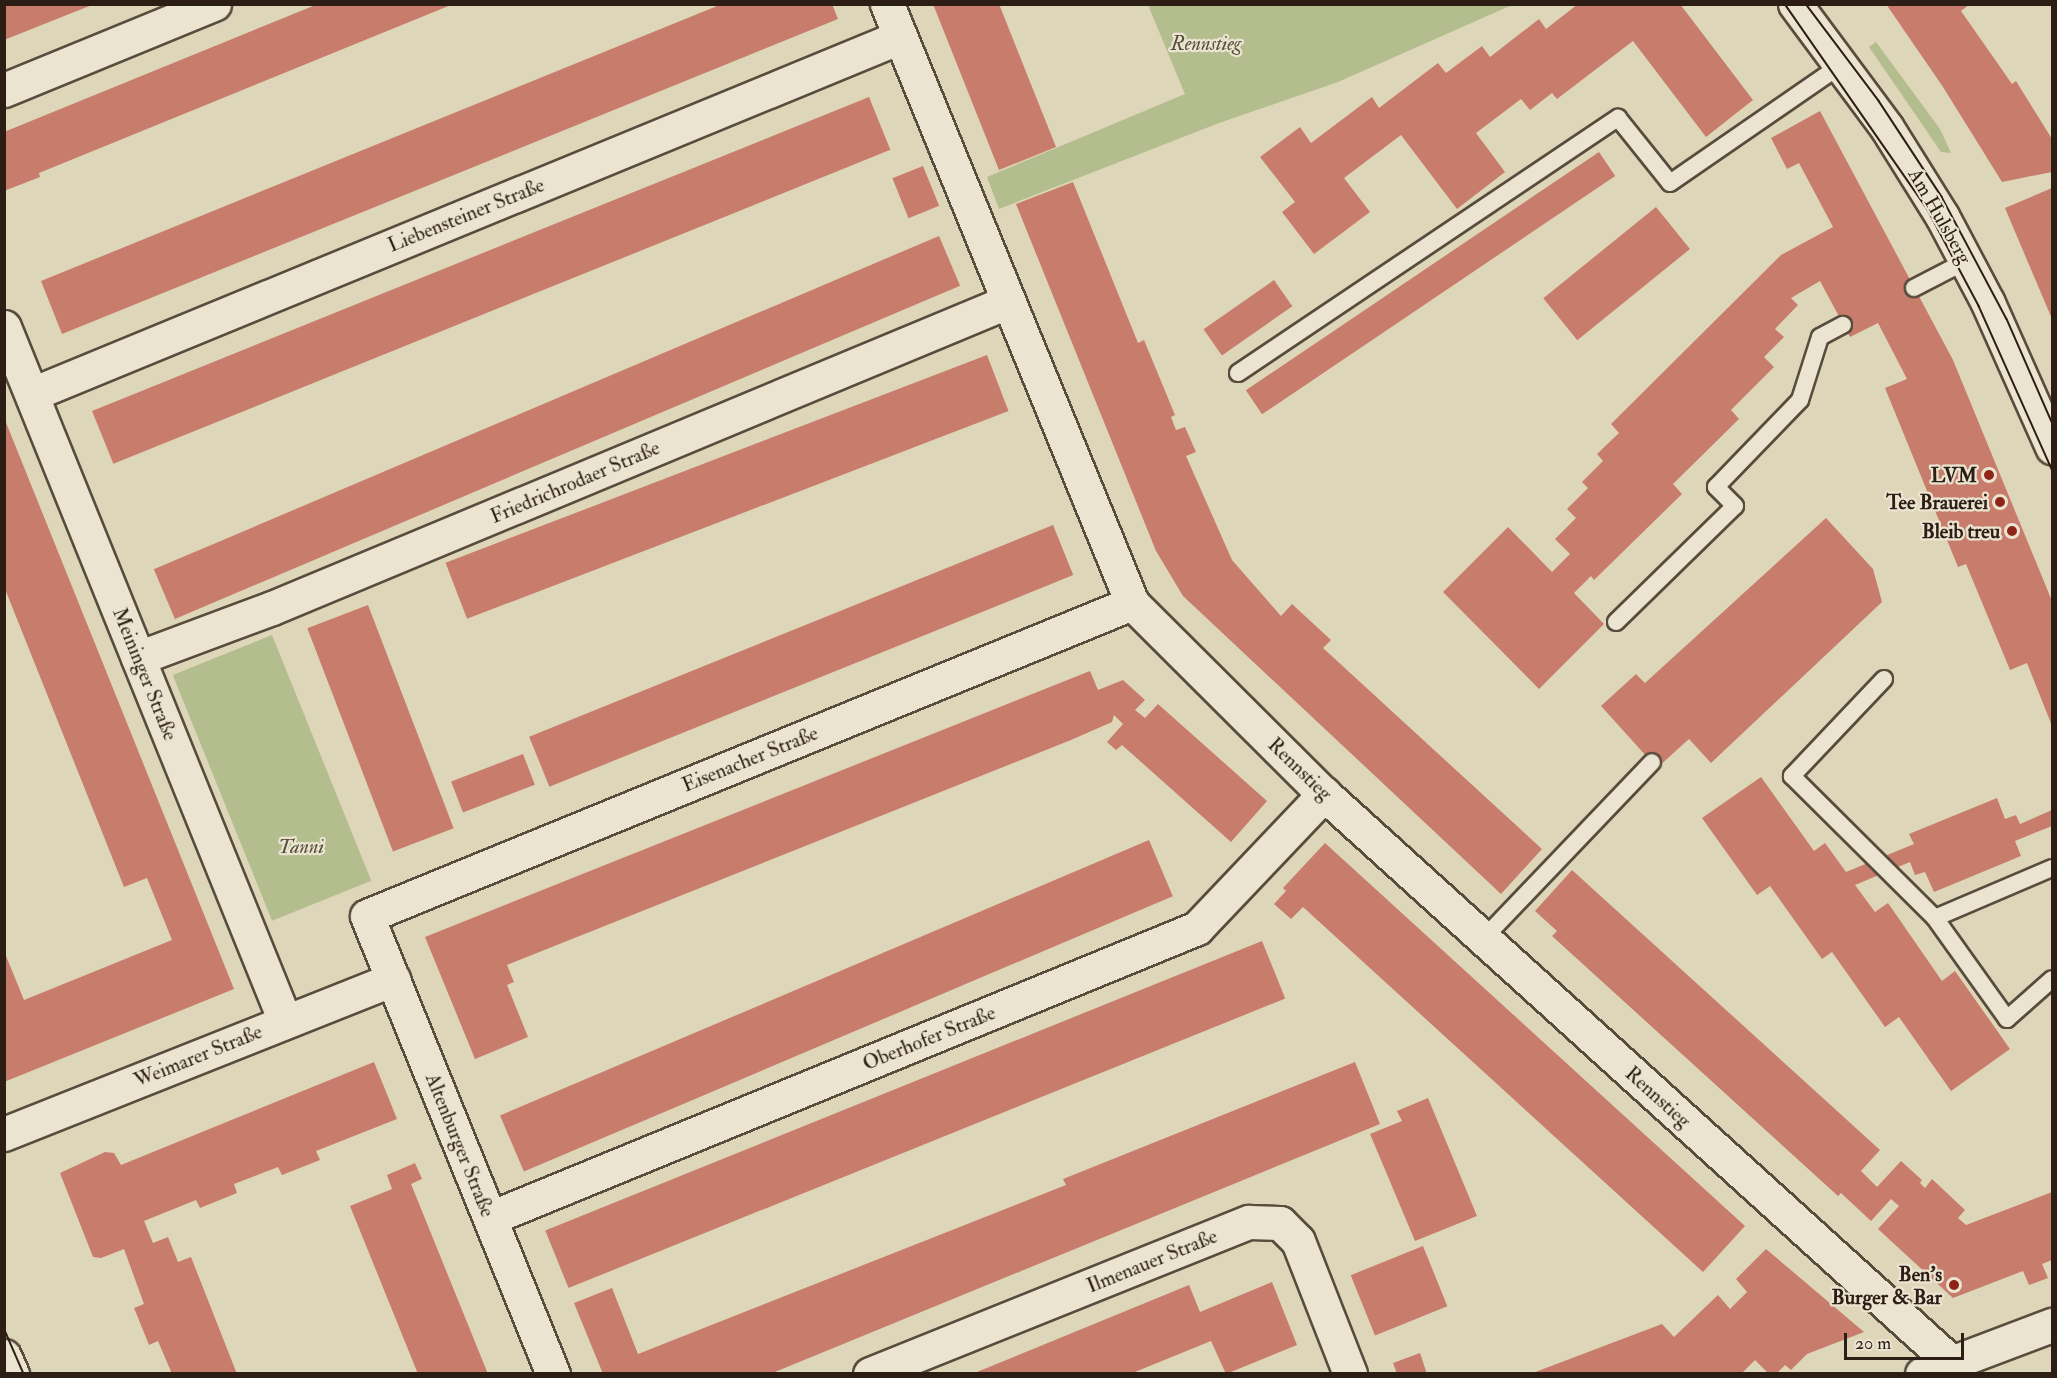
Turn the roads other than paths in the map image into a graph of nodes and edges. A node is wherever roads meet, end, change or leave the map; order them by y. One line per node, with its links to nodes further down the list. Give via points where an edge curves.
1 (214, 4): 6 (street)
2 (887, 4): 4 (street, Rennstieg)
3 (1795, 4): 5 (street, Am Hulsberg)
4 (900, 37): 9 (street, Rennstieg); 13 (street, Liebensteiner Straße)
5 (1841, 65): 7 (street, Am Hulsberg, via 1887,128); 12 (lane, via 1670,183 1618,118)
6 (4, 90)
7 (1966, 261): 8 (lane); 14 (street, Am Hulsberg)
8 (1914, 288)
9 (1009, 301): 15 (street, Rennstieg); 17 (street, Friedrichrodaer Straße, via 272,608)
10 (1843, 325): 16 (lane, via 1820,337 1800,400 1716,486 1735,506)
11 (4, 327): 13 (street, Meininger Straße)
12 (1238, 373)
13 (32, 394): 17 (street, Meininger Straße)
14 (2052, 447)
15 (1132, 603): 20 (street, Rennstieg); 22 (street, Eisenacher Straße)
16 (1616, 622)
17 (138, 658): 27 (street, Meininger Straße)
18 (1884, 679): 23 (lane, via 1792,776)
19 (1652, 762): 24 (lane)
20 (1324, 794): 24 (street, Rennstieg); 29 (street, Oberhofer Straße, via 1197,928)
21 (2052, 868): 23 (lane)
22 (367, 916): 25 (street, Altenburger Straße)
23 (1935, 918): 26 (lane, via 2007,1019)
24 (1484, 939): 32 (street, Rennstieg)
25 (393, 979): 27 (street, Weimarer Straße); 29 (street, Altenburger Straße)
26 (2052, 980)
27 (285, 1021): 28 (street, Weimarer Straße)
28 (4, 1134)
29 (490, 1218): 34 (street, Altenburger Straße)
30 (2052, 1326): 32 (street)
31 (4, 1356): 33 (street)
32 (1937, 1368)
33 (12, 1374)
34 (553, 1374)
35 (870, 1374): 36 (street, Ilmenauer Straße, via 1249,1222 1280,1223 1298,1241)
36 (1350, 1374)

